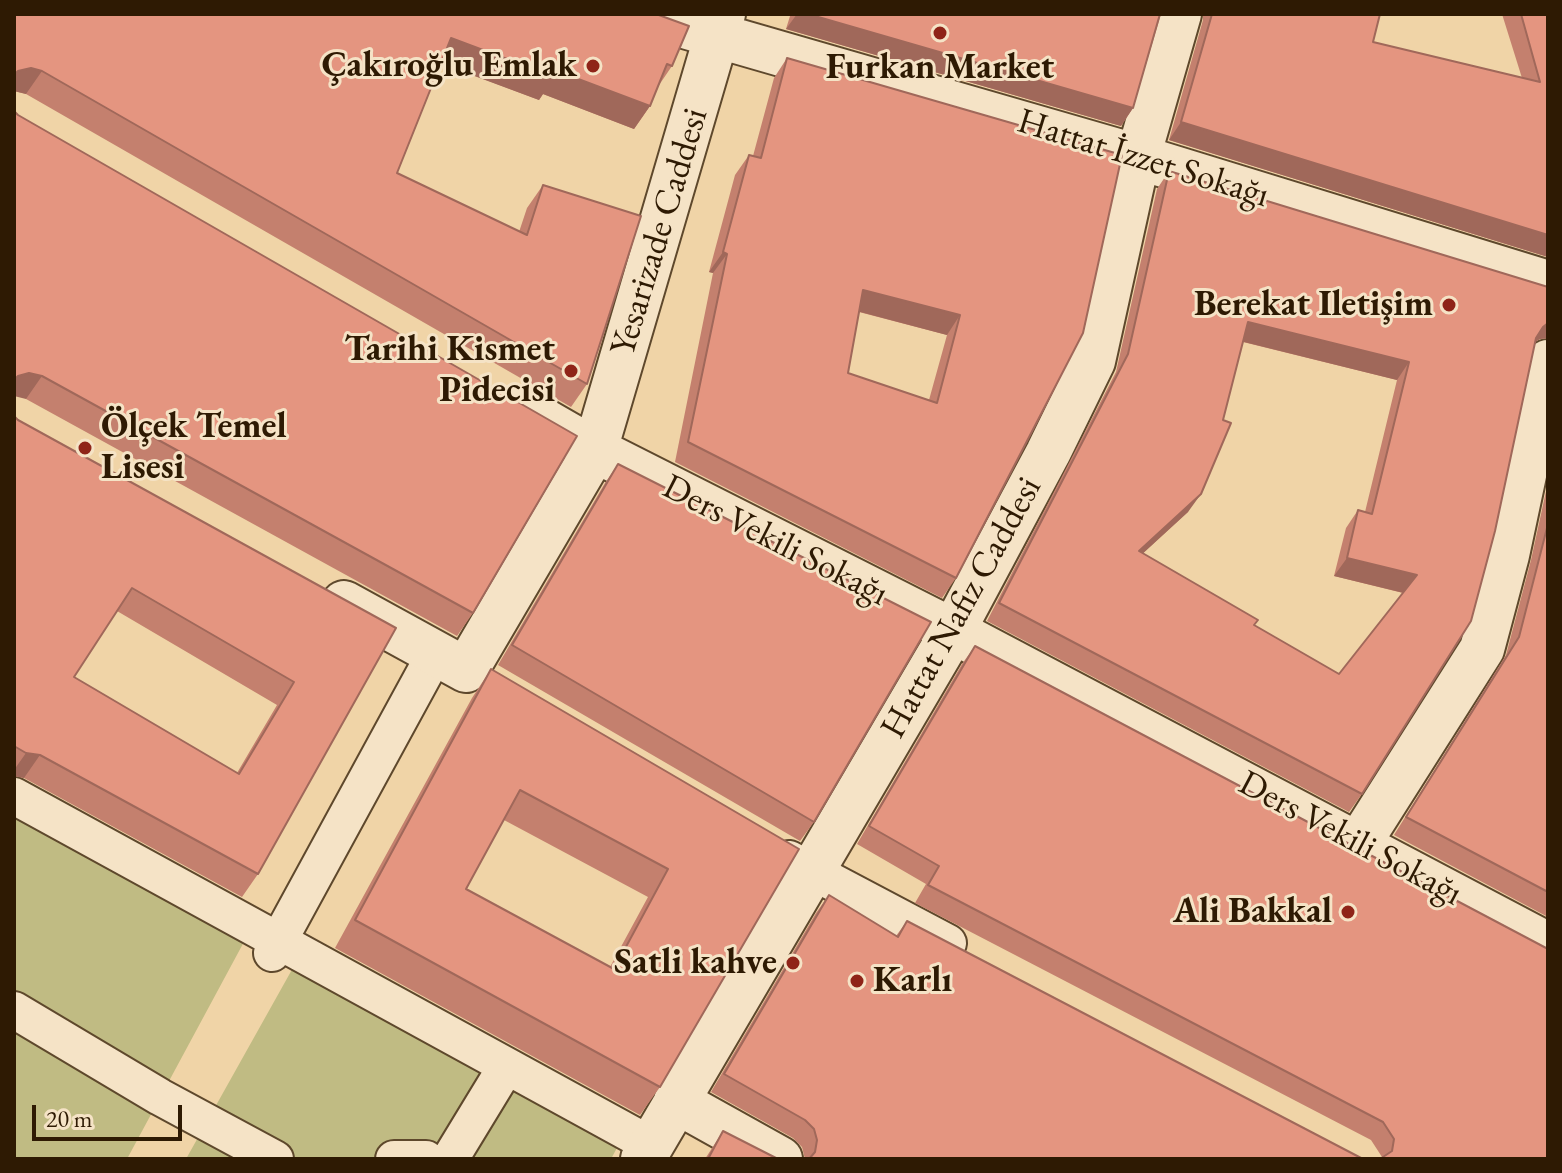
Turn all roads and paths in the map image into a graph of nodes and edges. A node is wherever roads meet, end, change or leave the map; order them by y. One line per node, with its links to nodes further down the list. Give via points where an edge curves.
1 (643, 14): 3 (street, Hattat İzzet Sokağı)
2 (1179, 14): 4 (street, Hattat Nafiz Caddesi)
3 (721, 24): 4 (street, Hattat İzzet Sokağı); 8 (street, Yesarizade Caddesi)
4 (1138, 157): 5 (street, Hattat İzzet Sokağı); 10 (street, Hattat Nafiz Caddesi, via 1093,361)
5 (1548, 283)
6 (1548, 362): 14 (street, via 1482,649)
7 (484, 386): 8 (street, Ders Vekili Sokağı)
8 (595, 450): 10 (street, Ders Vekili Sokağı); 11 (street, Yesarizade Caddesi)
9 (313, 586): 11 (street)
10 (953, 631): 14 (street, Ders Vekili Sokağı); 15 (street, Hattat Nafiz Caddesi)
11 (465, 670): 17 (street)
12 (14, 796): 17 (street)
13 (756, 839): 15 (street)
14 (1359, 843): 16 (street, Ders Vekili Sokağı)
15 (811, 872): 18 (street); 21 (street, Hattat Nafiz Caddesi)
16 (1548, 945)
17 (275, 947): 20 (street)
18 (980, 960)
19 (14, 1010): 24 (street)
20 (506, 1067): 22 (street); 27 (street)
21 (676, 1101): 22 (street, Hattat Nafiz Caddesi); 23 (street)
22 (647, 1152)
23 (774, 1158)
24 (275, 1159)
25 (394, 1159): 26 (street)
26 (426, 1159)
27 (450, 1159)

